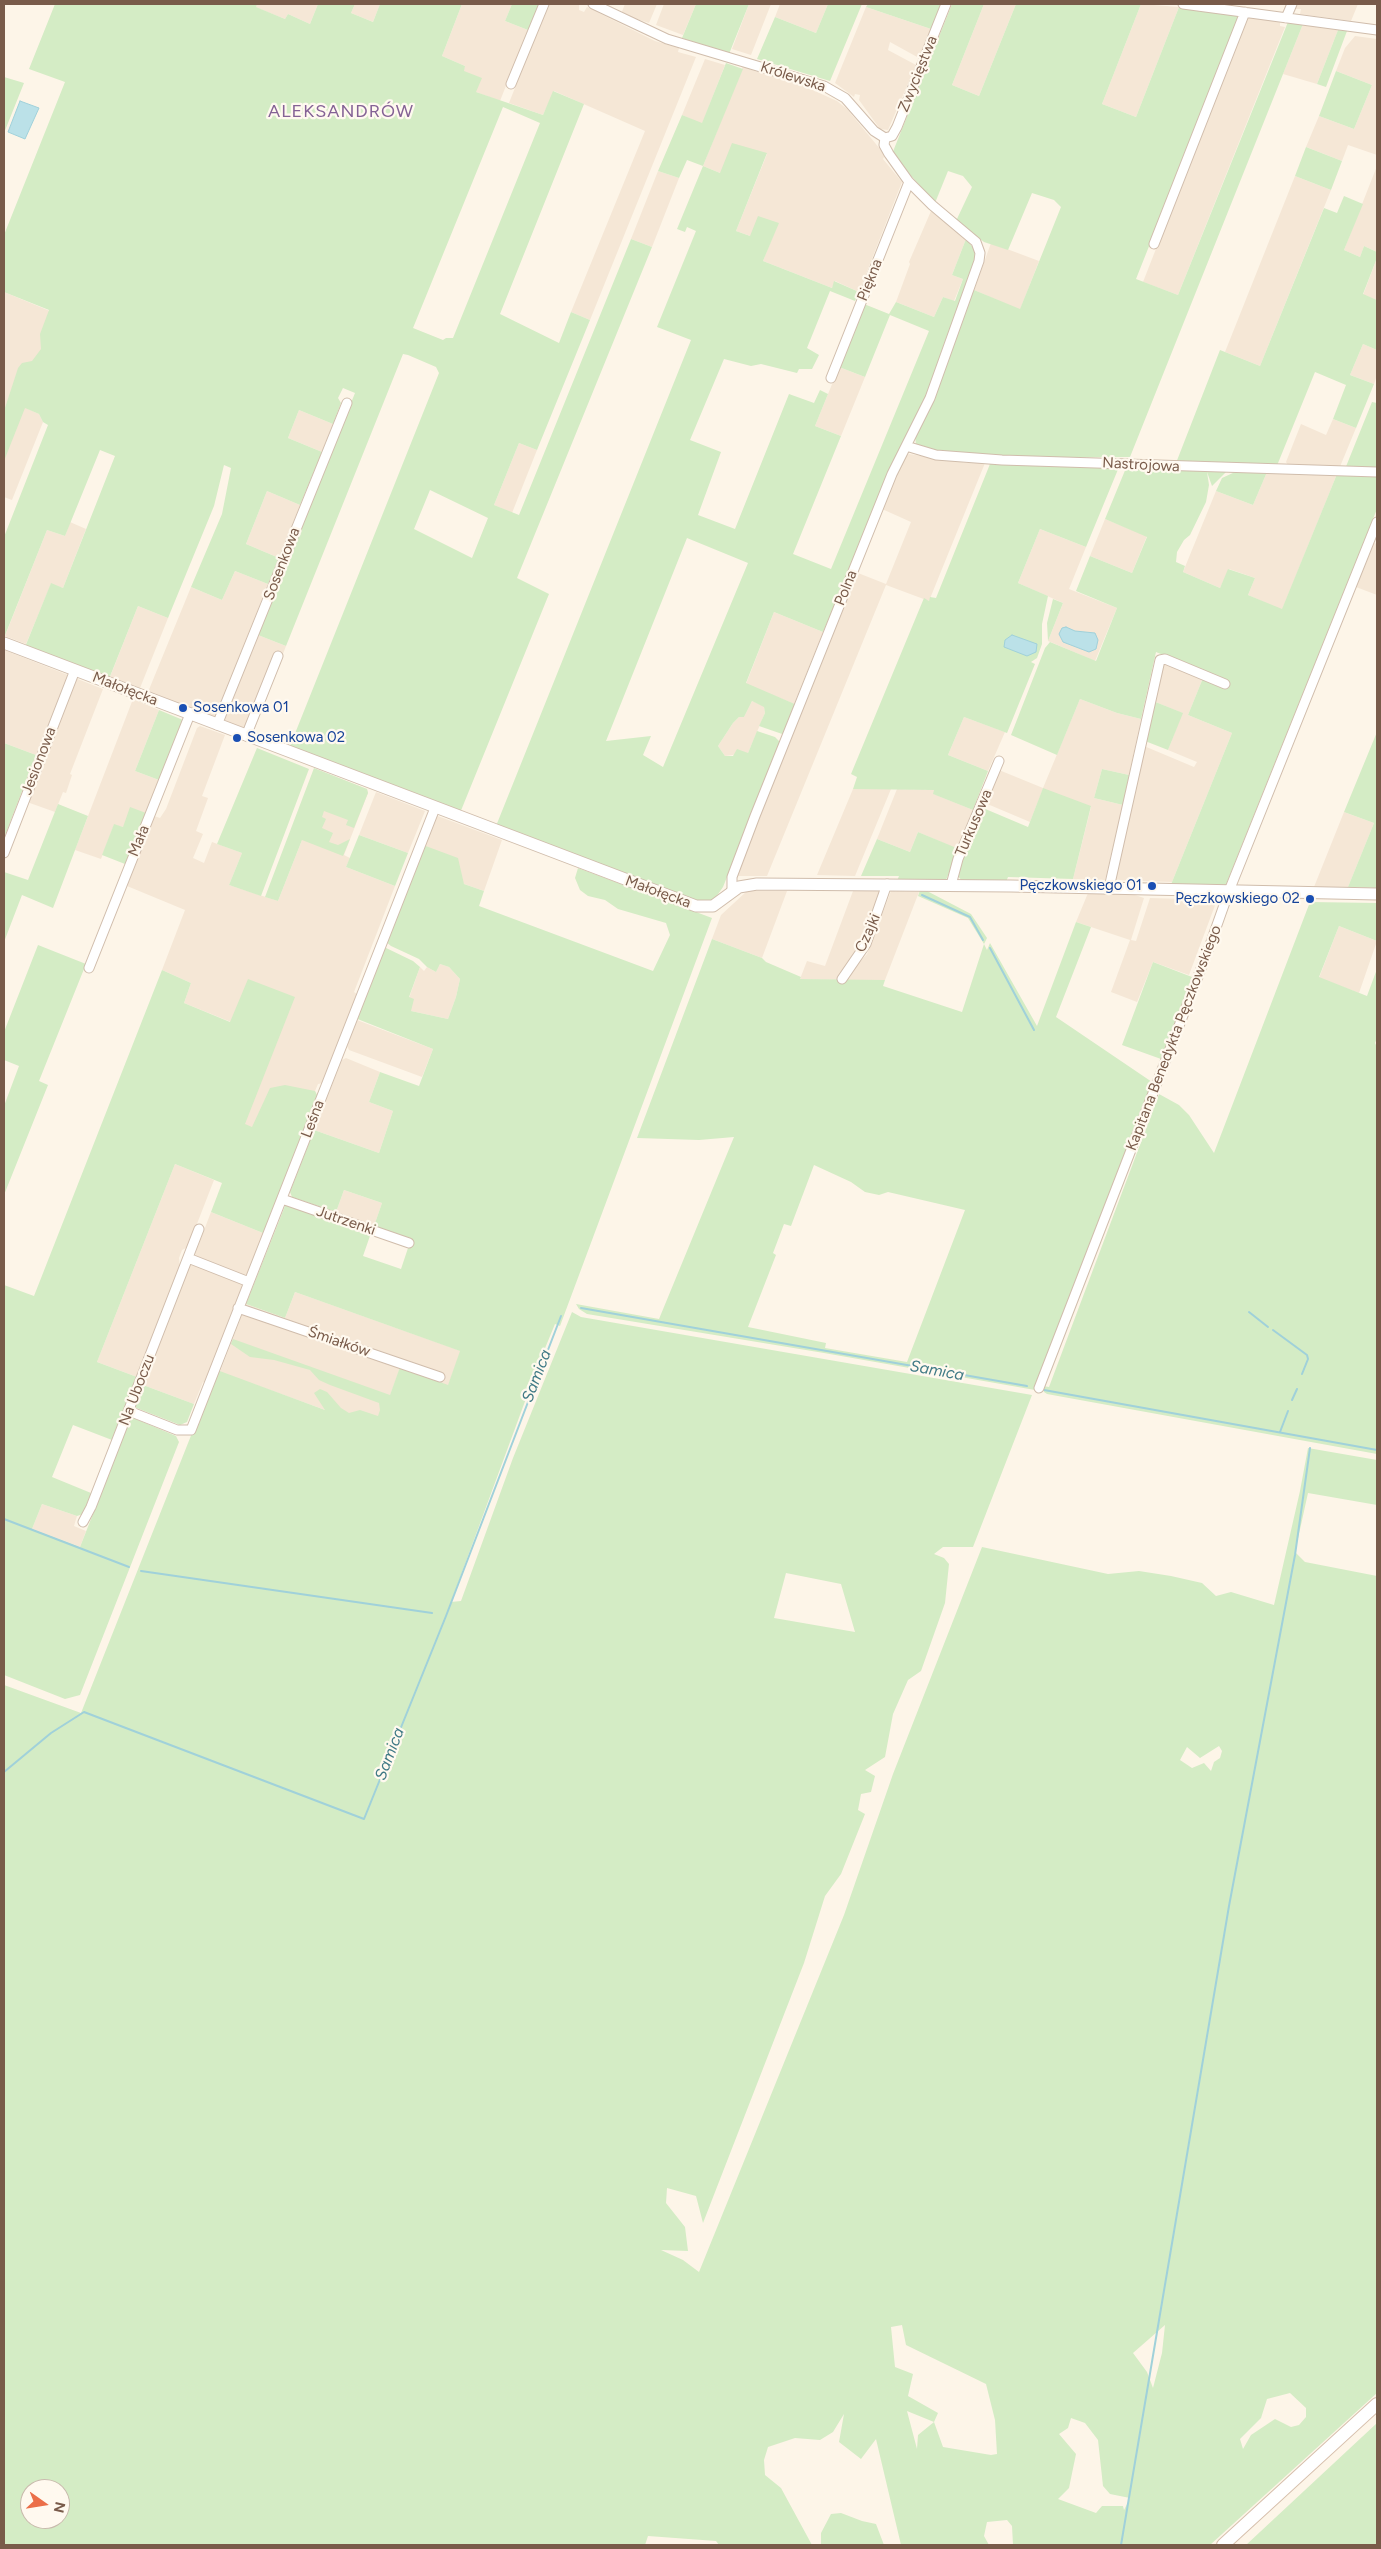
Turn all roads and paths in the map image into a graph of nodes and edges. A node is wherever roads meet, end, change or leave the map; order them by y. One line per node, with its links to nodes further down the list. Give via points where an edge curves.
1 (544, 4): 9 (street)
2 (593, 4): 10 (street, Królewska, via 667,39 824,86 845,98 874,131)
3 (946, 4): 10 (street, Zwycięstwa, via 897,127 892,136)
4 (1183, 4): 6 (street)
5 (1292, 4): 7 (street)
6 (1245, 12): 7 (street); 12 (street)
7 (1286, 18): 8 (street)
8 (1377, 30)
9 (511, 84)
10 (885, 138): 11 (street, Królewska, via 889,154)
11 (910, 182): 13 (street, Królewska, via 979,247 979,262); 14 (street, Piękna)
12 (1154, 244)
13 (971, 289): 16 (street, Polna, via 930,398)
14 (831, 378)
15 (347, 403): 24 (street, Sosenkowa)
16 (906, 446): 17 (street, Nastrojowa, via 936,455 1002,460); 32 (street, Polna, via 755,816 732,877)
17 (1377, 472)
18 (1377, 522): 33 (street, Kapitana Benedykta Pęczkowskiego)
19 (4, 643): 21 (street, Małołęcka)
20 (278, 656): 25 (street)
21 (75, 670): 23 (street, Małołęcka); 28 (street, Jesionowa)
22 (1225, 684): 31 (street, via 1165,659 1160,660)
23 (190, 714): 24 (street, Małołęcka); 35 (street, Mała)
24 (217, 725): 25 (street, Małołęcka)
25 (246, 736): 27 (street, Małołęcka)
26 (999, 761): 30 (street, Turkusowa, via 958,859)
27 (434, 808): 32 (street, Małołęcka, via 690,904 714,906); 37 (street, Leśna)
28 (4, 853)
29 (887, 884): 30 (street, Małołęcka); 32 (street, Małołęcka, via 757,884 743,885); 36 (street, Czajki, via 866,944)
30 (951, 885): 31 (street, Małołęcka)
31 (1110, 888): 33 (street, Małołęcka)
32 (732, 891)
33 (1229, 891): 34 (street, Małołęcka); 44 (street, Kapitana Benedykta Pęczkowskiego)
34 (1377, 894)
35 (89, 968)
36 (842, 979)
37 (282, 1199): 39 (street, Jutrzenki); 41 (street, Leśna)
38 (199, 1229): 40 (street, Na Uboczu)
39 (409, 1243)
40 (188, 1258): 41 (street); 45 (street, Na Uboczu)
41 (249, 1282): 42 (street, Leśna)
42 (238, 1308): 43 (street, Śmiałków); 45 (street, Leśna, via 191,1430 177,1430)
43 (440, 1377)
44 (1040, 1388)
45 (129, 1411): 46 (street, Na Uboczu, via 92,1507)
46 (83, 1522)
47 (1377, 2404): 48 (main road)
48 (1223, 2545)

